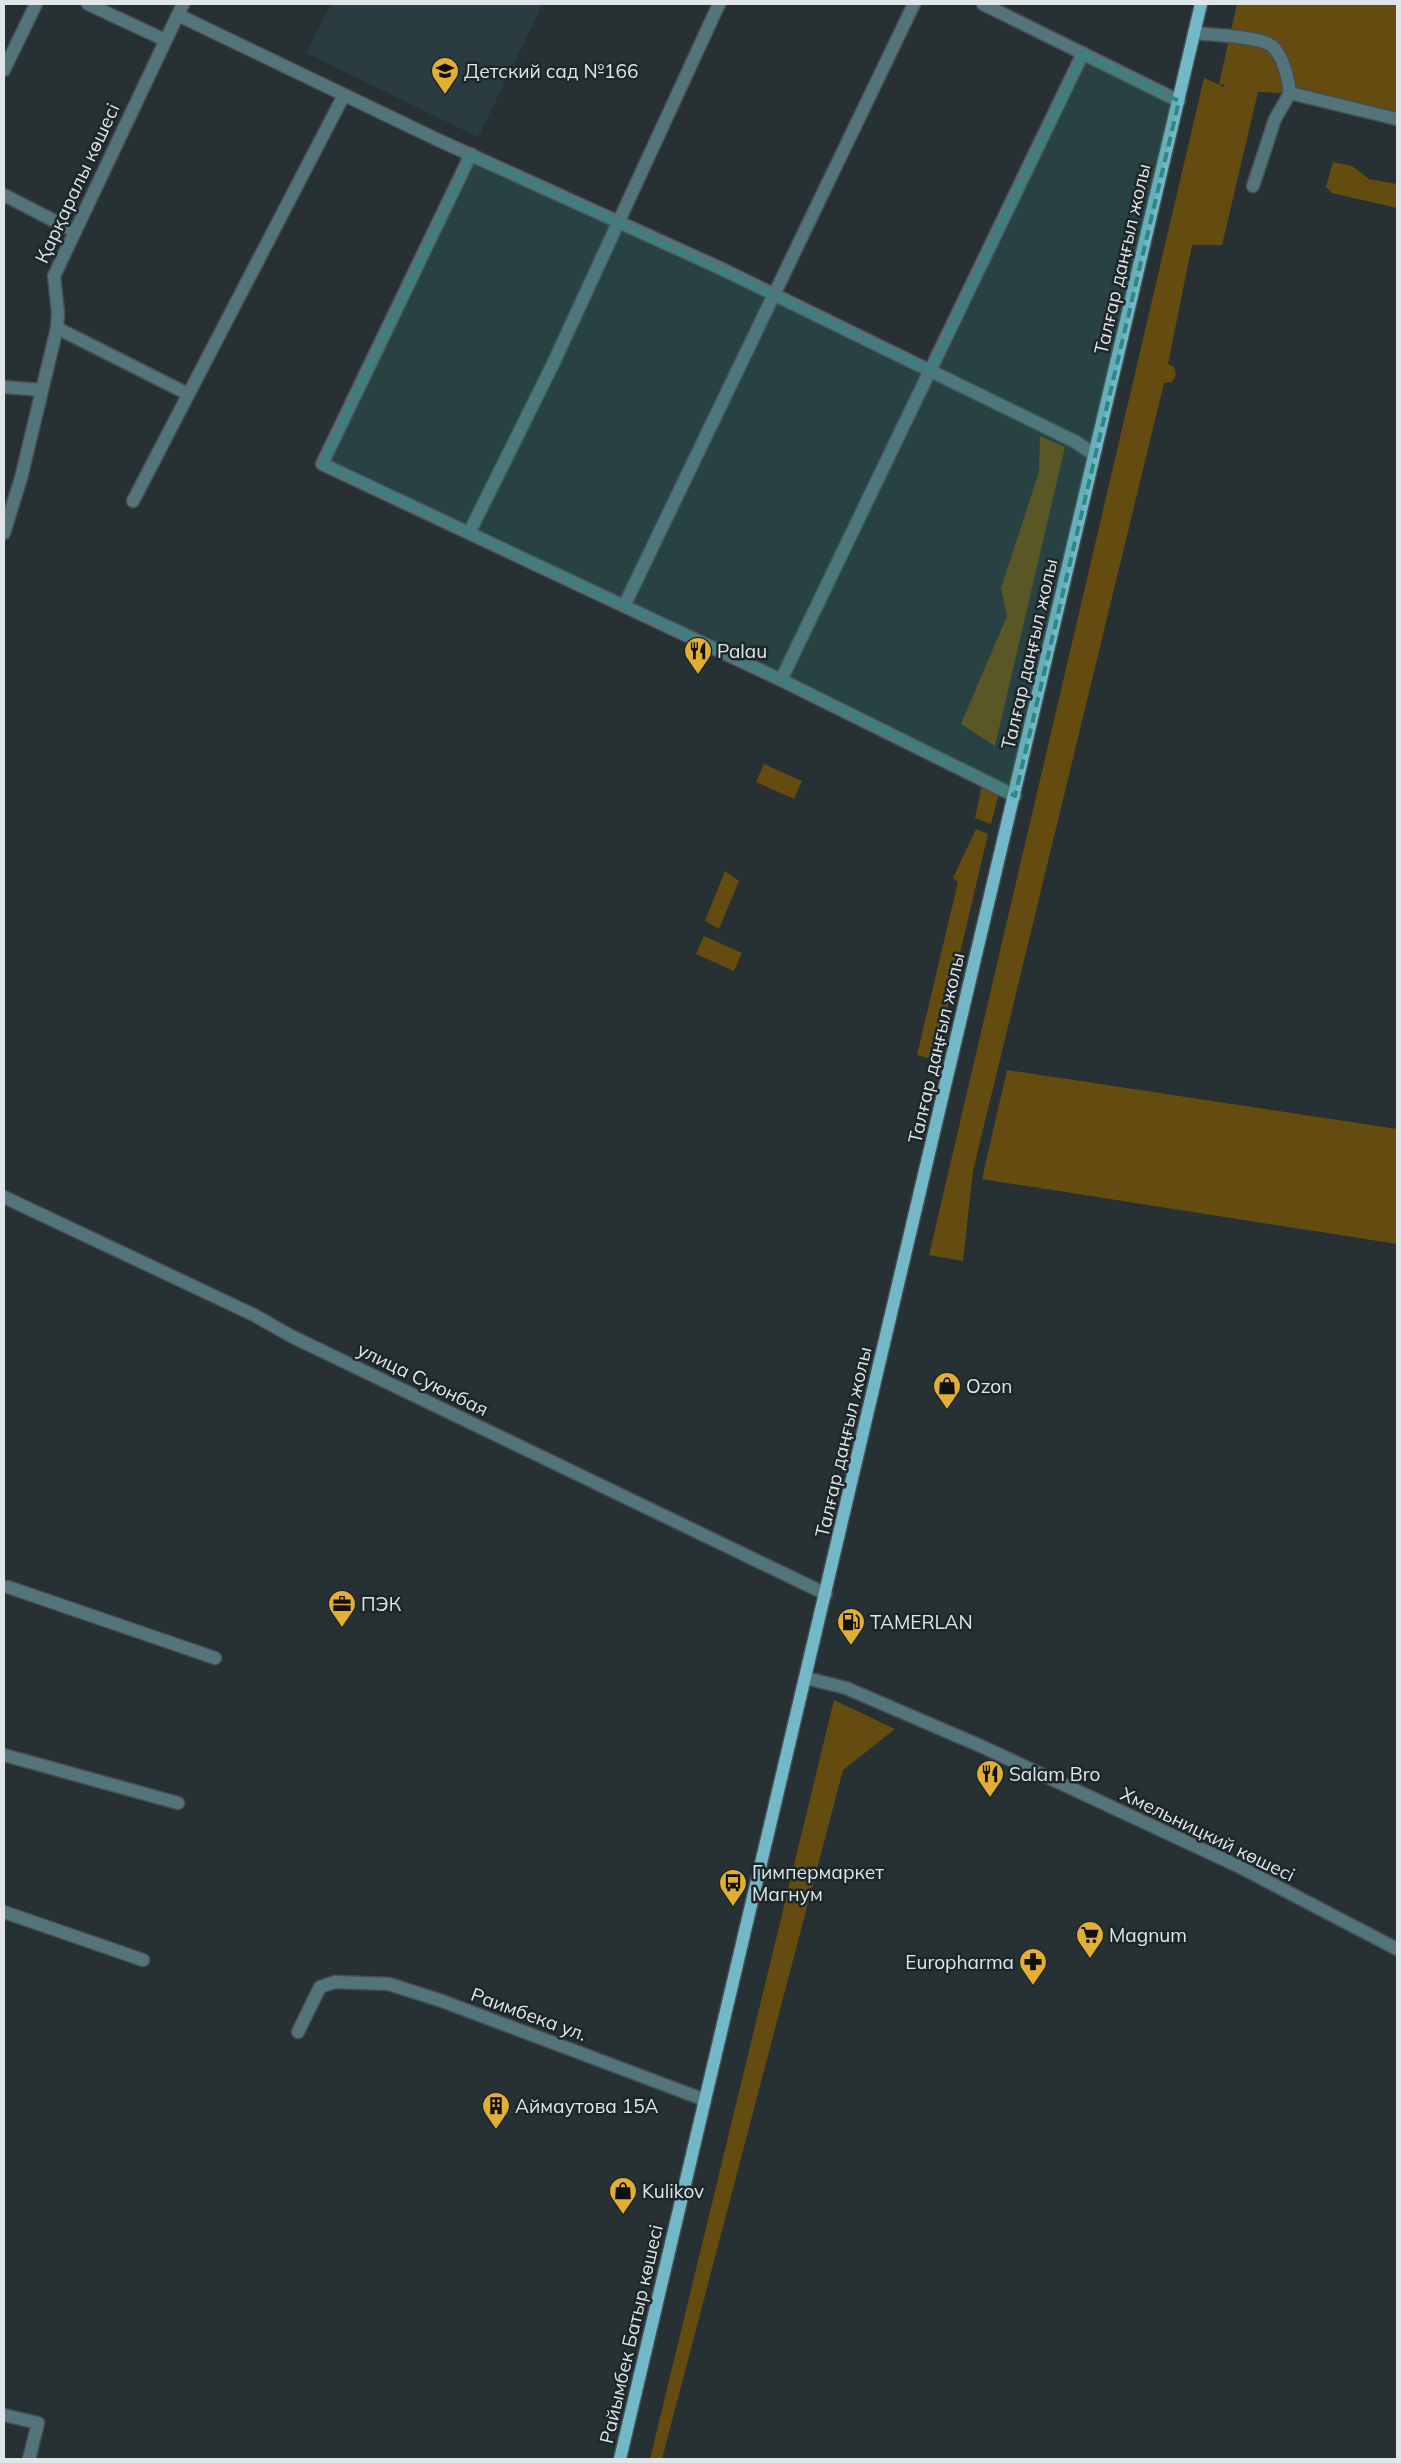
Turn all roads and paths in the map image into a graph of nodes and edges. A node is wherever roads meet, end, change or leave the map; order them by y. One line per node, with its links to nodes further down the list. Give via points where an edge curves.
1 (36, 4): 11 (street)
2 (88, 4): 9 (street)
3 (719, 4): 19 (street)
4 (914, 4): 21 (street)
5 (984, 4): 10 (street)
6 (1201, 4): 8 (main road, Талғар даңғыл жолы)
7 (181, 10): 9 (street, Қарқаралы көшесі); 13 (street)
8 (1194, 33): 12 (street, via 1271,44 1283,65); 14 (main road, Талғар даңғыл жолы)
9 (165, 40): 20 (street, Қарқаралы көшесі)
10 (1083, 53): 14 (street); 23 (street)
11 (4, 70)
12 (1290, 93): 15 (street); 17 (street, via 1275,119)
13 (344, 94): 16 (street); 26 (street)
14 (1179, 101): 27 (main road, Талғар даңғыл жолы)
15 (1397, 119)
16 (471, 154): 19 (street); 31 (street, via 322,464)
17 (1253, 186)
18 (4, 195): 20 (street)
19 (619, 221): 21 (street); 31 (street)
20 (74, 231): 22 (street, Қарқаралы көшесі, via 54,276 58,312)
21 (774, 295): 23 (street); 32 (street)
22 (56, 328): 25 (street, Қарқаралы көшесі); 26 (street)
23 (931, 369): 27 (street, via 1076,442); 33 (street)
24 (4, 387): 25 (street)
25 (42, 390): 29 (street, Қарқаралы көшесі)
26 (188, 394): 28 (street)
27 (1093, 454): 34 (main road, Талғар даңғыл жолы)
28 (133, 501)
29 (7, 511): 30 (street, Қарқаралы көшесі)
30 (4, 533)
31 (469, 533): 32 (street)
32 (624, 606): 33 (street)
33 (780, 680): 34 (street)
34 (1015, 796): 37 (main road, Талғар даңғыл жолы)
35 (4, 1197): 37 (street, улица Суюнбая)
36 (8, 1587): 38 (street)
37 (826, 1594): 39 (main road, Талғар даңғыл жолы)
38 (215, 1658)
39 (806, 1678): 43 (street, Хмельницкий көшесі, via 846,1688 983,1747 1240,1868); 46 (main road, Талғар даңғыл жолы)
40 (4, 1755): 41 (street)
41 (178, 1803)
42 (4, 1912): 44 (street)
43 (1397, 1949)
44 (143, 1960)
45 (298, 2032): 46 (street, Раимбека ул., via 320,1987 335,1982 389,1984)
46 (706, 2100): 49 (main road, Райымбек Батыр көшесі)
47 (4, 2414): 48 (street, via 38,2423)
48 (29, 2459)
49 (620, 2459)

